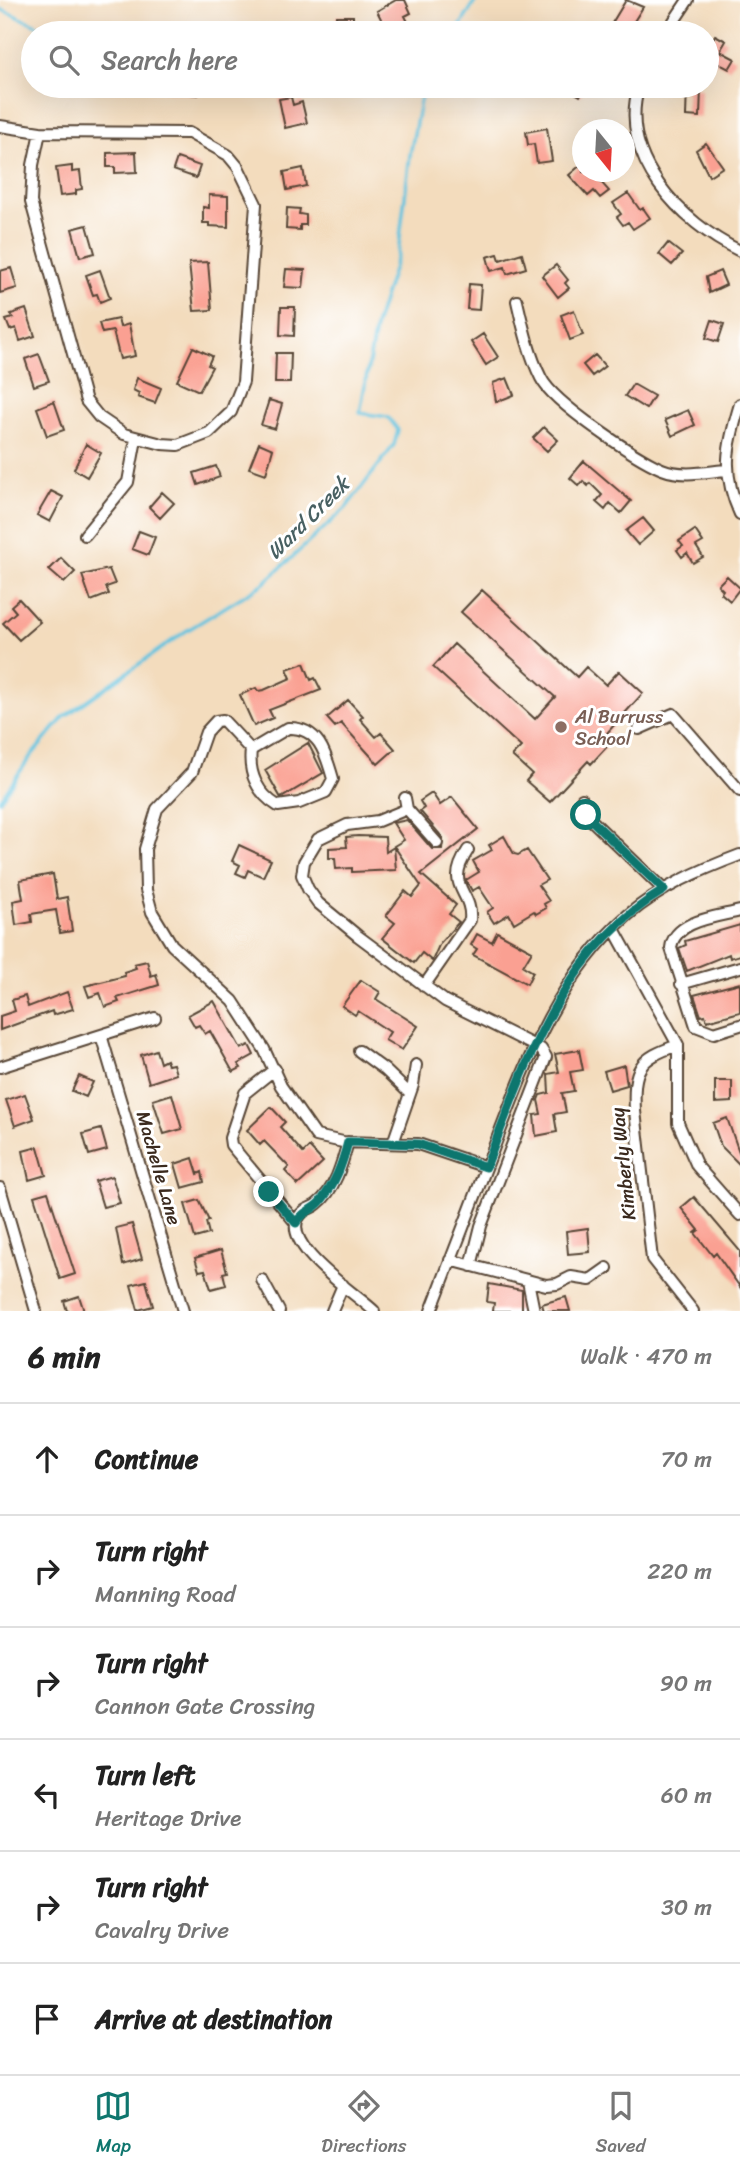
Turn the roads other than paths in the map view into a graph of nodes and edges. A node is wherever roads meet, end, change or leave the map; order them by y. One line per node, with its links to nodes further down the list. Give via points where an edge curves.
1 (688, 0): 2 (street)
2 (674, 21)
3 (637, 98): 6 (street, via 634,117 639,141 656,181 706,233)
4 (0, 126): 5 (street)
5 (40, 132): 9 (street, via 31,202 86,401 99,417); 9 (street, via 188,133 229,155 256,204 243,382 231,412 209,432 178,445)
6 (740, 251)
7 (517, 301): 10 (street, via 542,381 560,401 663,470 689,474)
8 (740, 404): 10 (street)
9 (136, 439): 12 (street, via 128,482)
10 (726, 470): 11 (street)
11 (740, 514)
12 (85, 535)
13 (639, 729): 15 (street, via 673,714)
14 (250, 750): 14 (street, via 250,769 260,790 278,806 326,792 332,779 326,753 302,729 279,730); 34 (street, via 223,720 210,725 192,772 157,809 144,868 152,912 172,945 233,1001)
15 (740, 791)
16 (582, 799): 20 (street, via 586,815)
17 (437, 843): 25 (street, via 406,803 378,821 347,825 318,839 302,875 318,902)
18 (468, 850): 25 (street, via 457,874 470,920)
19 (740, 855): 20 (street)
20 (664, 890): 22 (street)
21 (740, 911): 24 (street, via 677,932 671,947)
22 (614, 929): 29 (street, via 567,985); 30 (street)
23 (740, 967): 24 (street)
24 (681, 984): 27 (street, via 693,1023 699,1028 713,1032)
25 (424, 986): 29 (street)
26 (155, 1018): 28 (street)
27 (740, 1025)
28 (101, 1034): 33 (street); 52 (street, Machelle Lane)
29 (533, 1045): 36 (street); 39 (street, via 544,1052 546,1063)
30 (678, 1045): 42 (street, via 678,1123 697,1166); 57 (street, Kimberly Way, via 648,1057 639,1067 635,1111 652,1259)
31 (359, 1051): 35 (street)
32 (416, 1065): 35 (street)
33 (0, 1067)
34 (275, 1069): 37 (street, via 309,1130 316,1136); 43 (street, via 245,1093 230,1138 231,1145)
35 (409, 1093): 38 (street)
36 (497, 1139): 39 (street); 40 (street)
37 (348, 1142): 38 (street); 43 (street, via 340,1172 318,1204 302,1212)
38 (393, 1143): 40 (street, via 430,1147)
39 (514, 1146): 45 (street, via 481,1226)
40 (486, 1167): 44 (street)
41 (0, 1188): 51 (street)
42 (740, 1215)
43 (296, 1223): 49 (street, via 306,1253)
44 (450, 1260): 45 (street); 50 (street)
45 (471, 1266): 48 (street)
46 (607, 1268): 48 (street, via 590,1280)
47 (262, 1280): 53 (street)
48 (528, 1281): 56 (street)
49 (343, 1285): 54 (street); 55 (street)
50 (435, 1310)
51 (36, 1311)
52 (183, 1311)
53 (279, 1311)
54 (332, 1311)
55 (374, 1311)
56 (534, 1311)
57 (693, 1311)

